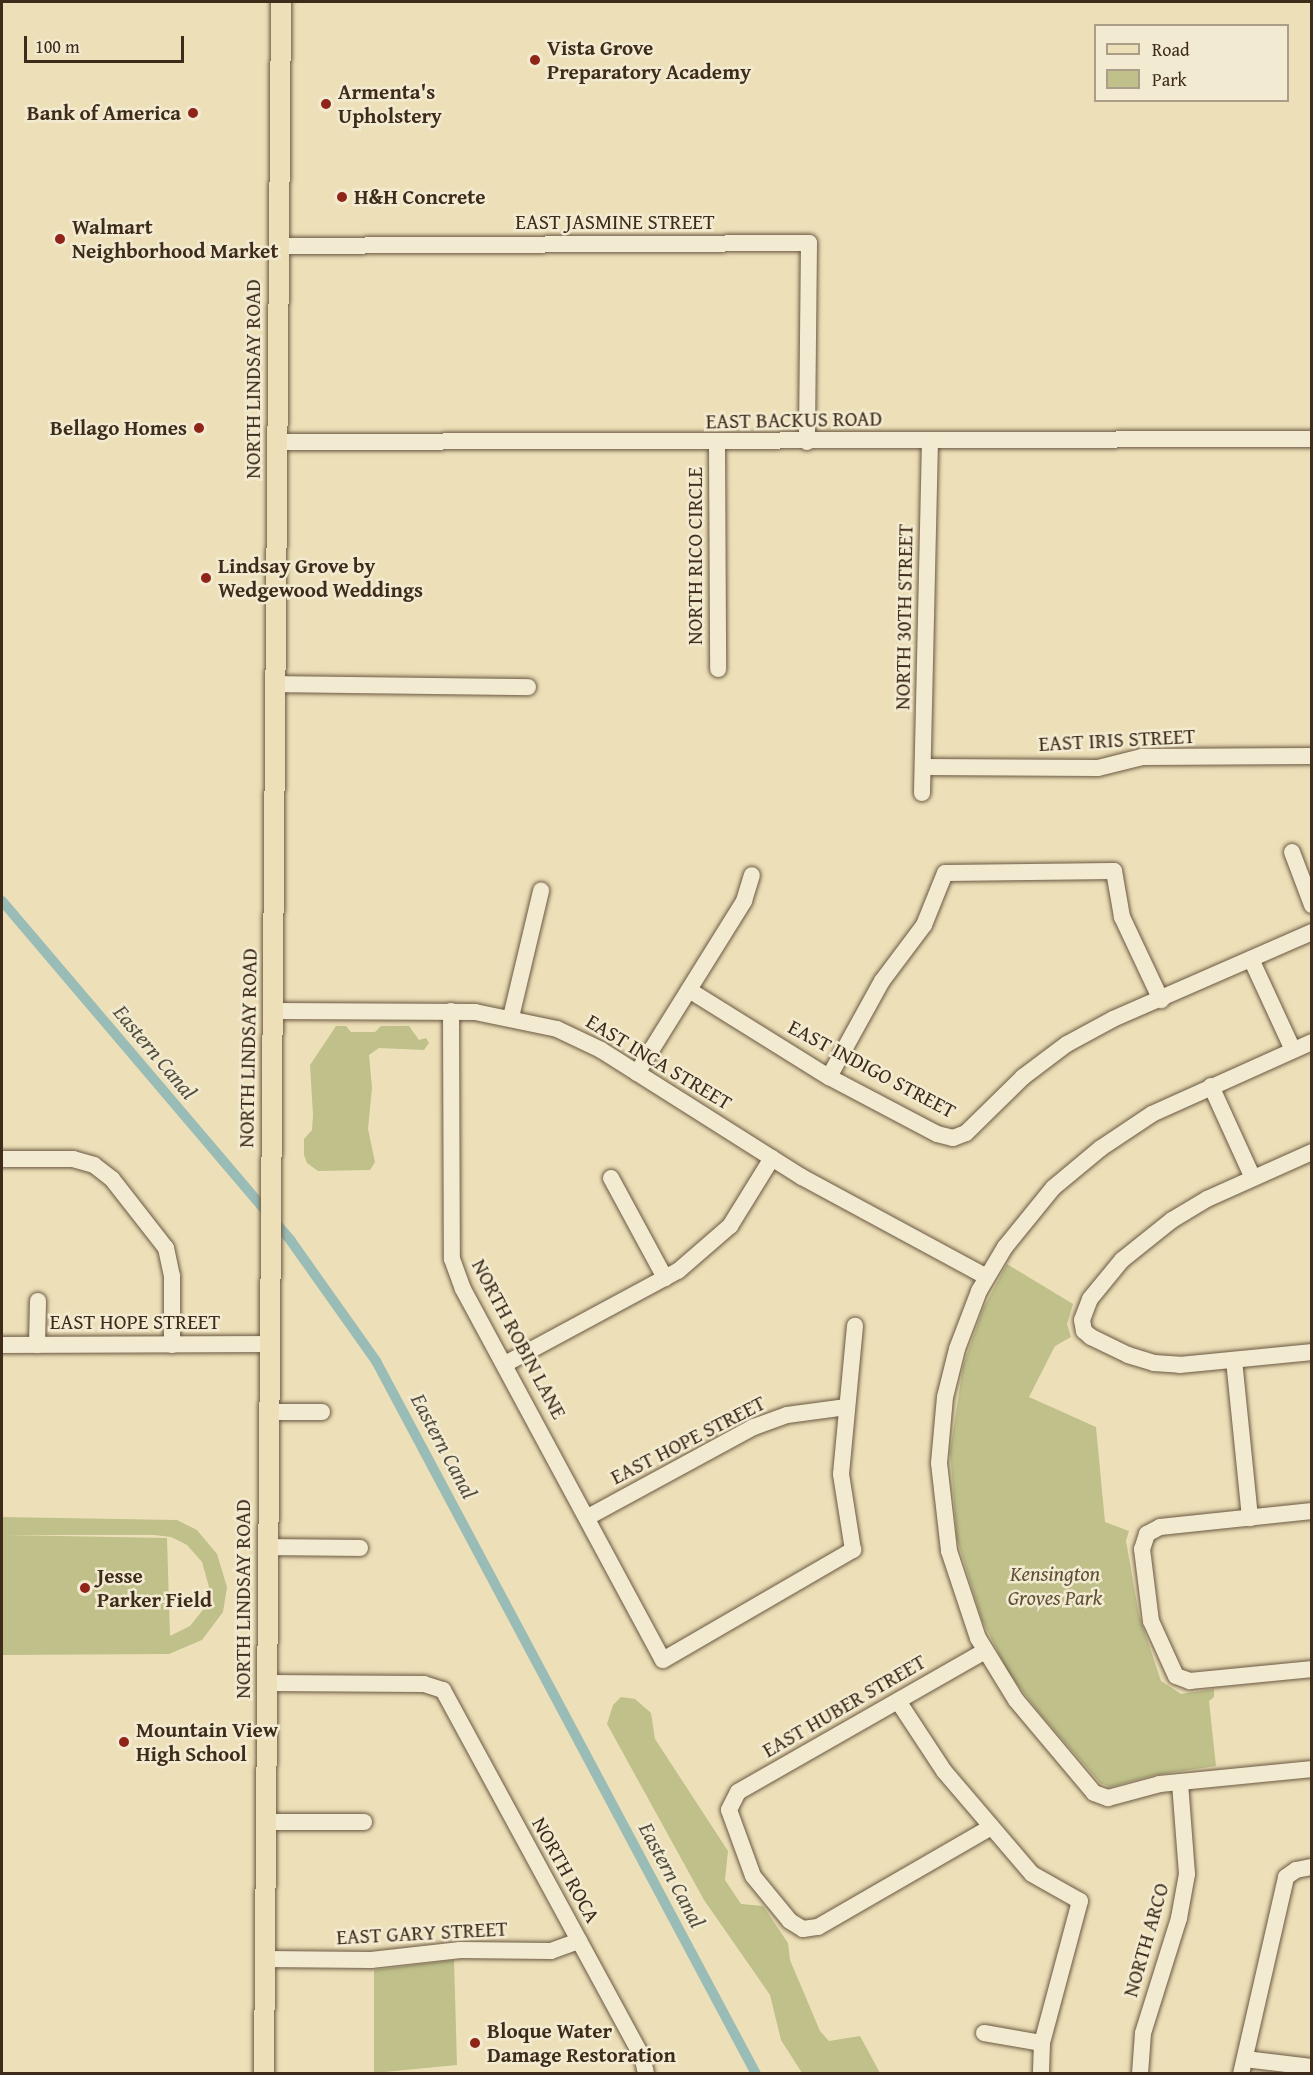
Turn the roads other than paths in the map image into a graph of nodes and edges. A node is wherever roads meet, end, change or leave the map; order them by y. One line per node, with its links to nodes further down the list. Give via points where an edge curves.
1 (281, 2): 2 (main road, NORTH LINDSAY ROAD)
2 (278, 246): 5 (main road, NORTH LINDSAY ROAD); 6 (street, EAST JASMINE STREET, via 808,243)
3 (1311, 439): 4 (street, EAST BACKUS ROAD)
4 (930, 441): 6 (street, EAST BACKUS ROAD); 12 (street, NORTH 30TH STREET)
5 (277, 442): 7 (street, EAST BACKUS ROAD); 9 (main road, NORTH LINDSAY ROAD)
6 (807, 442): 7 (street, EAST BACKUS ROAD)
7 (717, 444): 8 (street, NORTH RICO CIRCLE)
8 (718, 669)
9 (275, 684): 10 (street); 22 (main road, NORTH LINDSAY ROAD)
10 (528, 687)
11 (1311, 756): 12 (street, EAST IRIS STREET, via 1142,757 1098,768)
12 (924, 767): 13 (street, NORTH 30TH STREET)
13 (922, 794)
14 (1292, 852): 17 (street)
15 (752, 875): 20 (street, via 744,901)
16 (541, 891): 24 (street)
17 (1311, 905)
18 (1311, 932): 19 (street, EAST INDIGO STREET)
19 (1251, 959): 21 (street, EAST INDIGO STREET); 26 (street)
20 (689, 990): 27 (street); 28 (street, EAST INDIGO STREET)
21 (1161, 1000): 28 (street, EAST INDIGO STREET, via 1067,1044 1023,1077 958,1137 937,1134); 28 (street, via 1122,918 1114,872 945,873 924,926 882,981)
22 (272, 1011): 23 (street, EAST INCA STREET); 39 (main road, NORTH LINDSAY ROAD)
23 (451, 1011): 24 (street, EAST INCA STREET); 45 (street, NORTH ROBIN LANE, via 452,1259 463,1289)
24 (511, 1017): 27 (street, EAST INCA STREET, via 577,1037)
25 (1311, 1042): 26 (street)
26 (1293, 1050): 29 (street)
27 (637, 1073): 31 (street, EAST INCA STREET)
28 (829, 1077)
29 (1211, 1086): 34 (street); 35 (street, via 1152,1114 1077,1166 1033,1211)
30 (1311, 1152): 34 (street)
31 (772, 1158): 35 (street, EAST INCA STREET); 36 (street, via 730,1226)
32 (2, 1159): 42 (street, via 73,1159 94,1165 112,1179 166,1248 172,1276)
33 (611, 1178): 36 (street)
34 (1252, 1178): 44 (street, via 1182,1213 1143,1241 1083,1309 1082,1326 1088,1335 1154,1363)
35 (987, 1277): 54 (street, via 957,1349 943,1409 939,1463 942,1514 952,1566)
36 (665, 1278): 45 (street)
37 (38, 1301): 41 (street)
38 (855, 1326): 46 (street, via 855,1356)
39 (270, 1344): 42 (street, EAST HOPE STREET); 47 (main road, NORTH LINDSAY ROAD)
40 (2, 1345): 41 (street, EAST HOPE STREET)
41 (38, 1345): 42 (street, EAST HOPE STREET)
42 (172, 1345)
43 (1311, 1352): 44 (street)
44 (1234, 1360): 51 (street)
45 (505, 1364): 50 (street, NORTH ROBIN LANE)
46 (846, 1407): 50 (street, EAST HOPE STREET, via 798,1413 754,1427); 50 (street, NORTH ROBIN LANE, via 841,1474 853,1550 663,1660)
47 (269, 1412): 48 (street); 52 (main road, NORTH LINDSAY ROAD)
48 (322, 1412)
49 (1311, 1512): 51 (street)
50 (588, 1517)
51 (1250, 1518): 55 (street, via 1160,1527 1147,1534 1142,1549 1151,1621 1170,1668 1180,1679)
52 (268, 1547): 53 (street); 56 (main road, NORTH LINDSAY ROAD)
53 (360, 1548)
54 (985, 1651): 57 (street, EAST HUBER STREET); 59 (street, via 1016,1700 1098,1796 1113,1797)
55 (1311, 1669)
56 (267, 1683): 60 (main road, NORTH LINDSAY ROAD); 64 (street, NORTH ROCA, via 424,1684 443,1690)
57 (898, 1701): 62 (street, via 935,1760); 62 (street, EAST HUBER STREET, via 738,1792 730,1804 731,1820 753,1876 790,1921 803,1929 818,1927)
58 (1311, 1769): 59 (street)
59 (1180, 1782): 73 (street, NORTH ARCO, via 1187,1874 1179,1918 1143,2032)
60 (266, 1822): 61 (street); 65 (main road, NORTH LINDSAY ROAD)
61 (364, 1822)
62 (991, 1827): 67 (street, via 1032,1874 1080,1901)
63 (1311, 1867): 68 (street, via 1287,1877)
64 (579, 1941): 65 (street, EAST GARY STREET, via 551,1951 460,1950 371,1960); 71 (street, NORTH ROCA, via 642,2056)
65 (265, 1959): 70 (main road, NORTH LINDSAY ROAD)
66 (984, 2033): 67 (street)
67 (1042, 2043): 72 (street)
68 (1243, 2066): 69 (street)
69 (1311, 2067)
70 (264, 2073)
71 (646, 2073)
72 (1041, 2073)
73 (1140, 2073)

